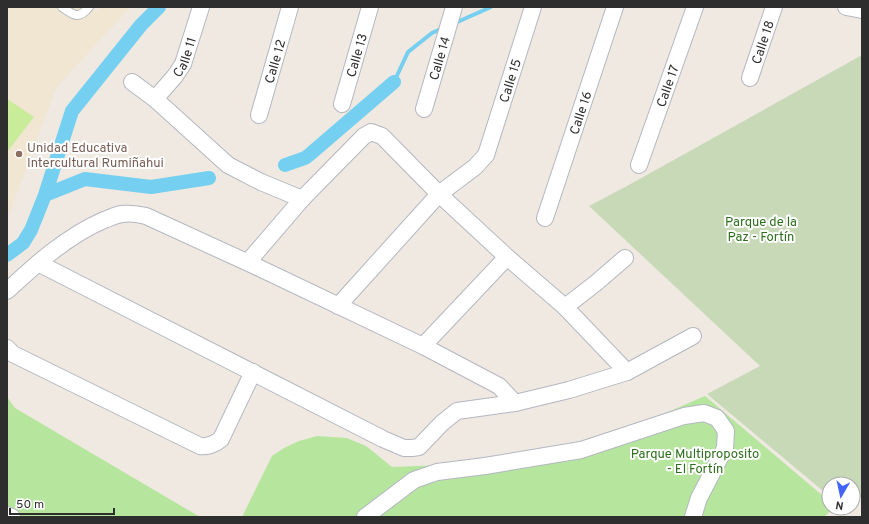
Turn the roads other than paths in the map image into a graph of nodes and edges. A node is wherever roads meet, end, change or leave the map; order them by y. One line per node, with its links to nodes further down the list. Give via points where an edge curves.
1 (62, 7): 2 (lane, via 75,15 80,15)
2 (89, 7)
3 (201, 7): 13 (street, Calle 11, via 183,64)
4 (290, 7): 16 (street, Calle 12)
5 (370, 7): 14 (street, Calle 13)
6 (533, 7): 18 (street, Calle 15, via 486,154 475,167)
7 (615, 7): 20 (street, Calle 16)
8 (695, 7): 17 (street, Calle 17)
9 (774, 7): 11 (street, Calle 18)
10 (454, 8): 15 (street, Calle 14)
11 (750, 78)
12 (132, 82): 13 (street)
13 (155, 99): 19 (street, via 228,166)
14 (342, 104)
15 (424, 109)
16 (259, 115)
17 (639, 165)
18 (439, 194): 19 (street, via 382,136 371,132 364,136); 21 (street); 26 (street)
19 (302, 199): 23 (street)
20 (545, 218)
21 (507, 257): 27 (street); 29 (street)
22 (625, 258): 27 (street)
23 (248, 262): 24 (street, via 146,216 132,214 116,215 94,225 74,236); 26 (street)
24 (38, 263): 25 (street); 31 (street)
25 (7, 291)
26 (338, 306): 29 (street)
27 (565, 307): 32 (street)
28 (693, 336): 32 (street)
29 (423, 346): 33 (street, via 499,386)
30 (7, 348): 31 (street, via 13,354 206,447 221,439)
31 (253, 372): 33 (street, via 404,448 419,447 442,422 457,411)
32 (627, 372): 33 (street)
33 (515, 403)
34 (7, 515): 35 (street)
35 (12, 517)
36 (365, 517): 37 (street, via 414,480 437,472 581,450 684,416 704,413 717,418 726,431 725,448 699,498)
37 (693, 517)

